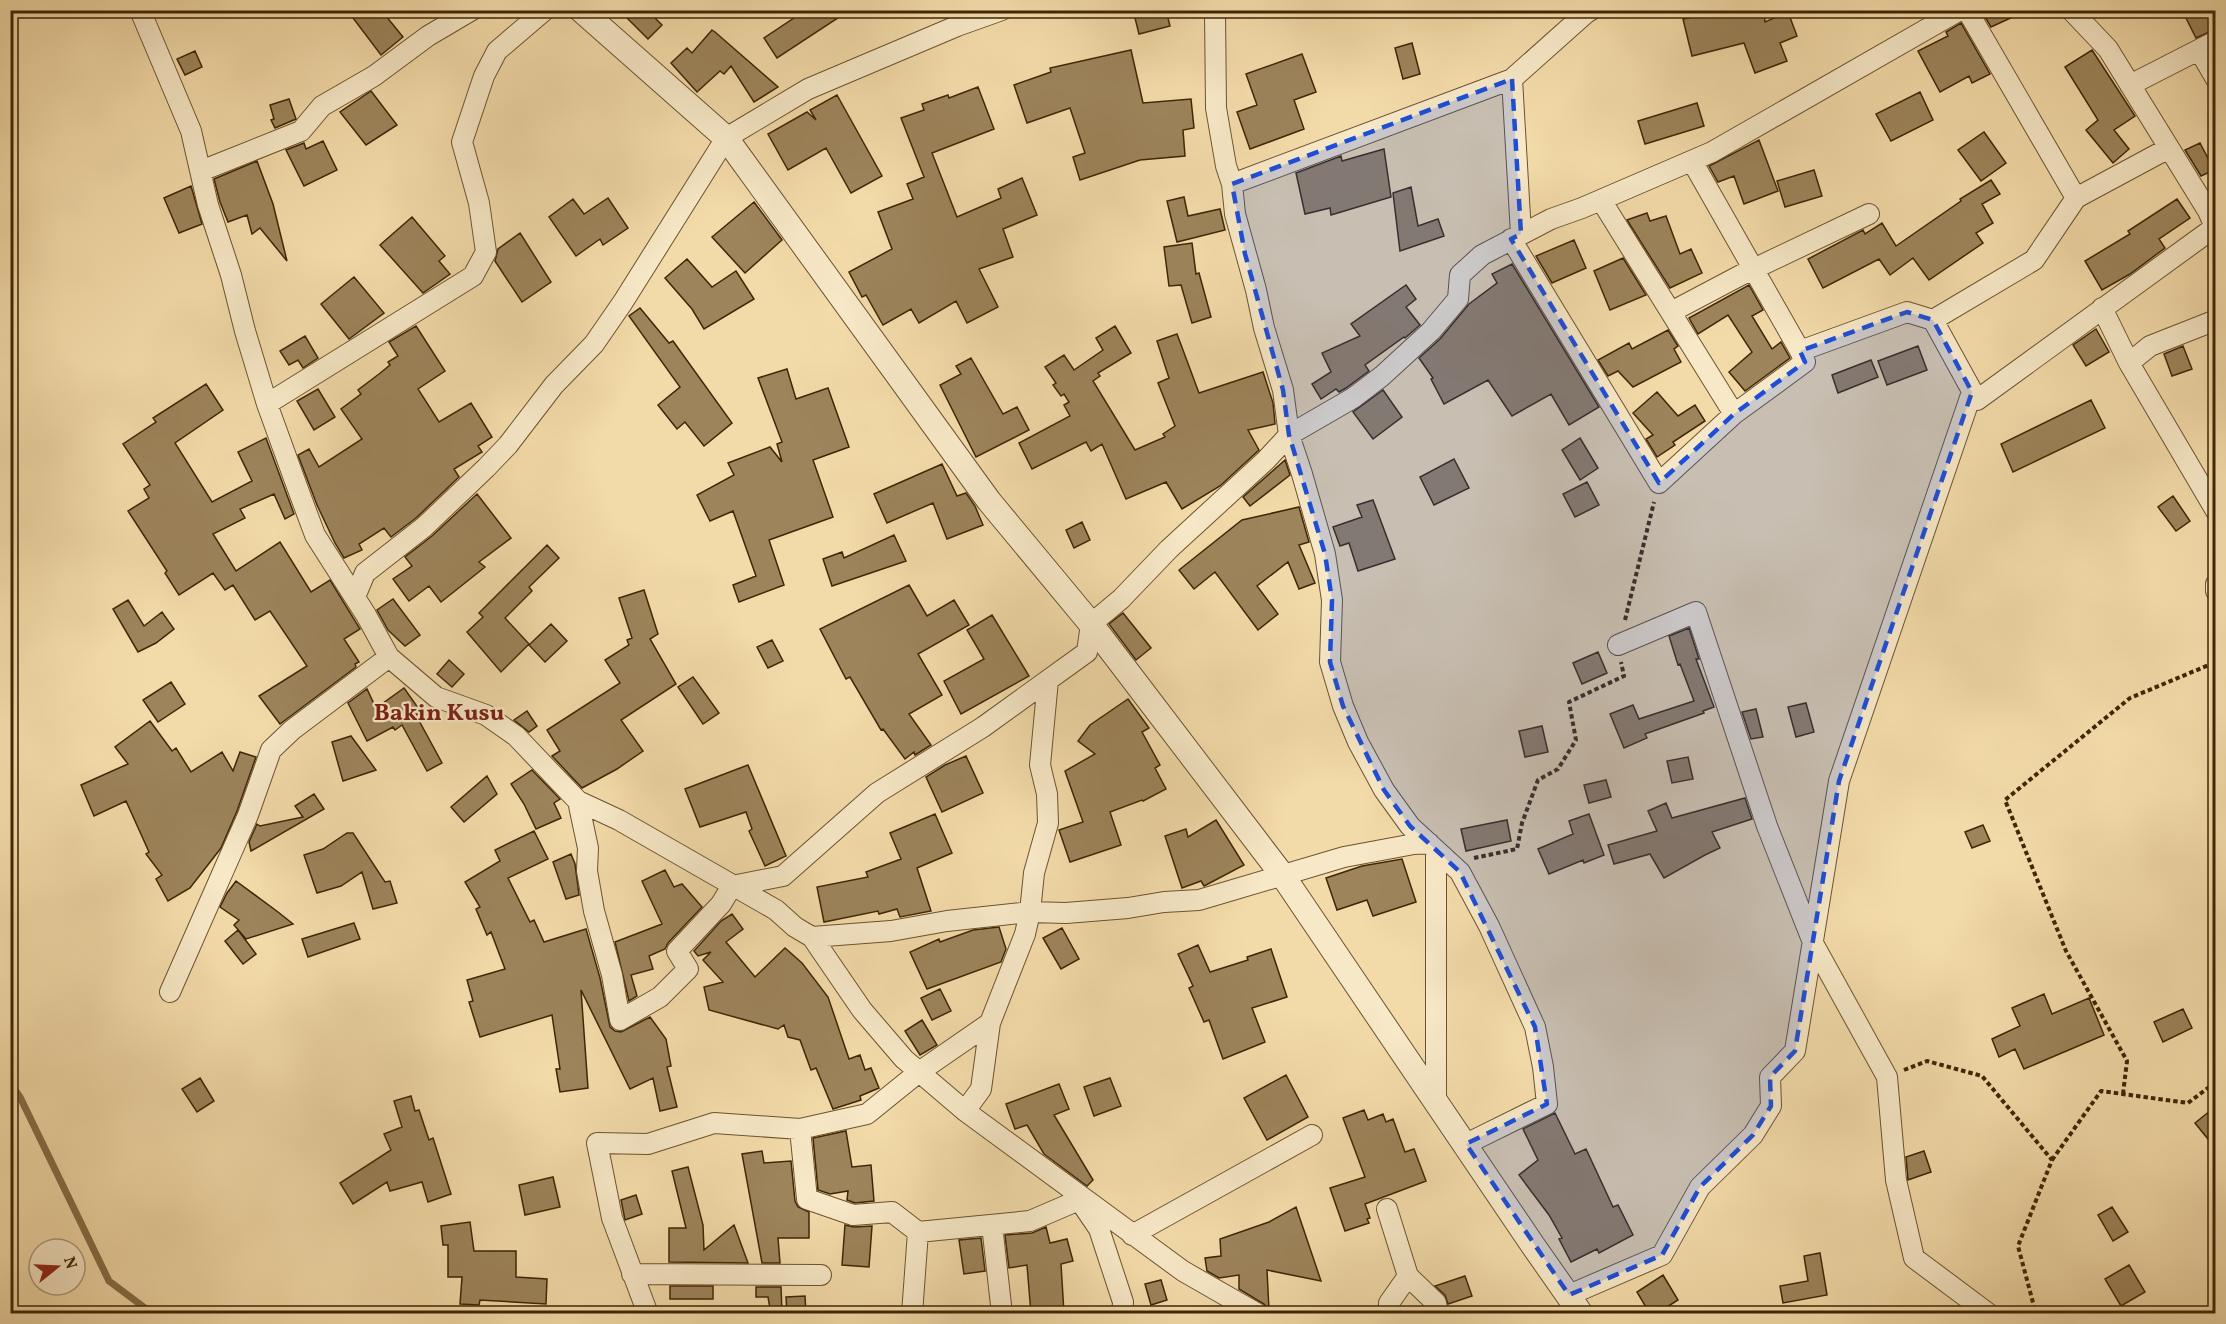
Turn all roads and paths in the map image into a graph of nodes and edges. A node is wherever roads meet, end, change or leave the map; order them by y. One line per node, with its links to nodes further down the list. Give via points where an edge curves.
1 (140, 10): 18 (street, via 191,131)
2 (472, 10): 18 (street, via 322,106 301,131)
3 (545, 10): 33 (street, via 497,51 484,76 462,142 479,203 486,252 473,276)
4 (581, 10): 15 (street)
5 (1002, 10): 15 (street, via 808,89)
6 (1215, 10): 19 (street, via 1216,108)
7 (1591, 10): 12 (street)
8 (1960, 10): 17 (street)
9 (1966, 10): 20 (street)
10 (2072, 10): 14 (street, via 2108,49)
11 (2207, 45): 13 (street); 14 (street)
12 (1512, 79): 19 (street); 24 (street)
13 (2216, 79)
14 (2130, 85): 16 (street)
15 (726, 138): 40 (street, via 594,344 554,385 486,468 424,527 365,573); 41 (street, via 989,501)
16 (2169, 148): 20 (street); 23 (street)
17 (1692, 161): 21 (street); 25 (street)
18 (201, 171): 33 (street)
19 (1232, 184): 35 (street, via 1235,214 1283,390)
20 (2076, 198): 28 (street, via 2034,260)
21 (1601, 200): 24 (street); 27 (street)
22 (1869, 214): 25 (street)
23 (2215, 226): 26 (street)
24 (1516, 237): 35 (street, via 1482,255 1460,275 1458,299 1431,332 1382,376 1353,398); 36 (street)
25 (1754, 269): 27 (street); 30 (street)
26 (2102, 308): 31 (street); 32 (street, via 1977,400)
27 (1671, 312): 34 (street)
28 (1933, 320): 30 (street, via 1907,312); 32 (street)
29 (2216, 320): 31 (street, via 2150,346)
30 (1800, 351): 34 (street, via 1804,362)
31 (2129, 363): 37 (street)
32 (1972, 392): 53 (street, via 1839,781)
33 (267, 404): 40 (street, via 315,535)
34 (1734, 414): 36 (street)
35 (1289, 435): 41 (street); 47 (street, via 1325,554 1332,600 1330,662 1343,706 1384,790 1410,826)
36 (1659, 483): 42 (path)
37 (2216, 511)
38 (2216, 584): 39 (street)
39 (2216, 591)
40 (355, 597): 43 (street)
41 (1091, 624): 45 (street, via 1087,652); 49 (street)
42 (1618, 645): 48 (path, via 1624,676 1569,702 1576,740 1558,769 1538,780 1517,849); 53 (street, via 1696,612 1767,826)
43 (389, 657): 46 (street, via 436,697 486,714 516,736); 54 (street, via 271,750 248,815)
44 (2216, 662): 59 (path, via 2130,698 2005,800 2066,951 2127,1061)
45 (1048, 680): 50 (street, via 983,727 877,794 783,876); 51 (street, via 1040,765 1048,823 1034,873)
46 (578, 801): 50 (street, via 619,820); 50 (street, via 588,848 592,901 620,1020 660,997 688,969 677,951 721,904)
47 (1433, 846): 48 (street); 49 (street, via 1414,844 1344,857); 60 (street)
48 (1450, 863): 64 (street, via 1460,872 1489,926 1535,1027 1547,1104)
49 (1283, 876): 51 (street, via 1199,900 1066,913); 60 (street)
50 (732, 886): 52 (street, via 776,910)
51 (1030, 912): 52 (street, via 891,931); 55 (street)
52 (812, 937): 56 (street, via 862,1010)
53 (1814, 945): 57 (street); 74 (street, via 1795,1052 1770,1077 1771,1106 1754,1135 1700,1186 1662,1256)
54 (170, 992)
55 (990, 1023): 56 (street); 61 (street, via 981,1089)
56 (919, 1072): 61 (street); 62 (street, via 867,1114)
57 (1887, 1077): 65 (path, via 1927,1061 1982,1076); 82 (street, via 1896,1180 1914,1258)
58 (2216, 1082): 59 (path, via 2188,1103)
59 (2123, 1094): 65 (path, via 2101,1091)
60 (1436, 1100): 64 (street)
61 (965, 1112): 66 (street)
62 (800, 1129): 69 (street, via 807,1198 853,1215 892,1212); 71 (street, via 714,1123 648,1144 597,1143 612,1218)
63 (1312, 1135): 70 (street)
64 (1466, 1144): 74 (street)
65 (2052, 1160): 83 (path, via 2018,1246)
66 (1076, 1196): 68 (street, via 1030,1221); 70 (street); 78 (street, via 1099,1229 1123,1302)
67 (1388, 1209): 73 (street)
68 (992, 1225): 69 (street); 77 (street)
69 (918, 1232): 76 (street)
70 (1132, 1235): 79 (street, via 1183,1271)
71 (632, 1274): 72 (street); 75 (street)
72 (821, 1275)
73 (1408, 1276): 80 (street, via 1389,1303); 81 (street, via 1436,1303)
74 (1575, 1304)
75 (648, 1314)
76 (912, 1314)
77 (1002, 1314)
78 (1122, 1314)
79 (1258, 1314)
80 (1389, 1314)
81 (1438, 1314)
82 (1989, 1314)
83 (2036, 1314)

